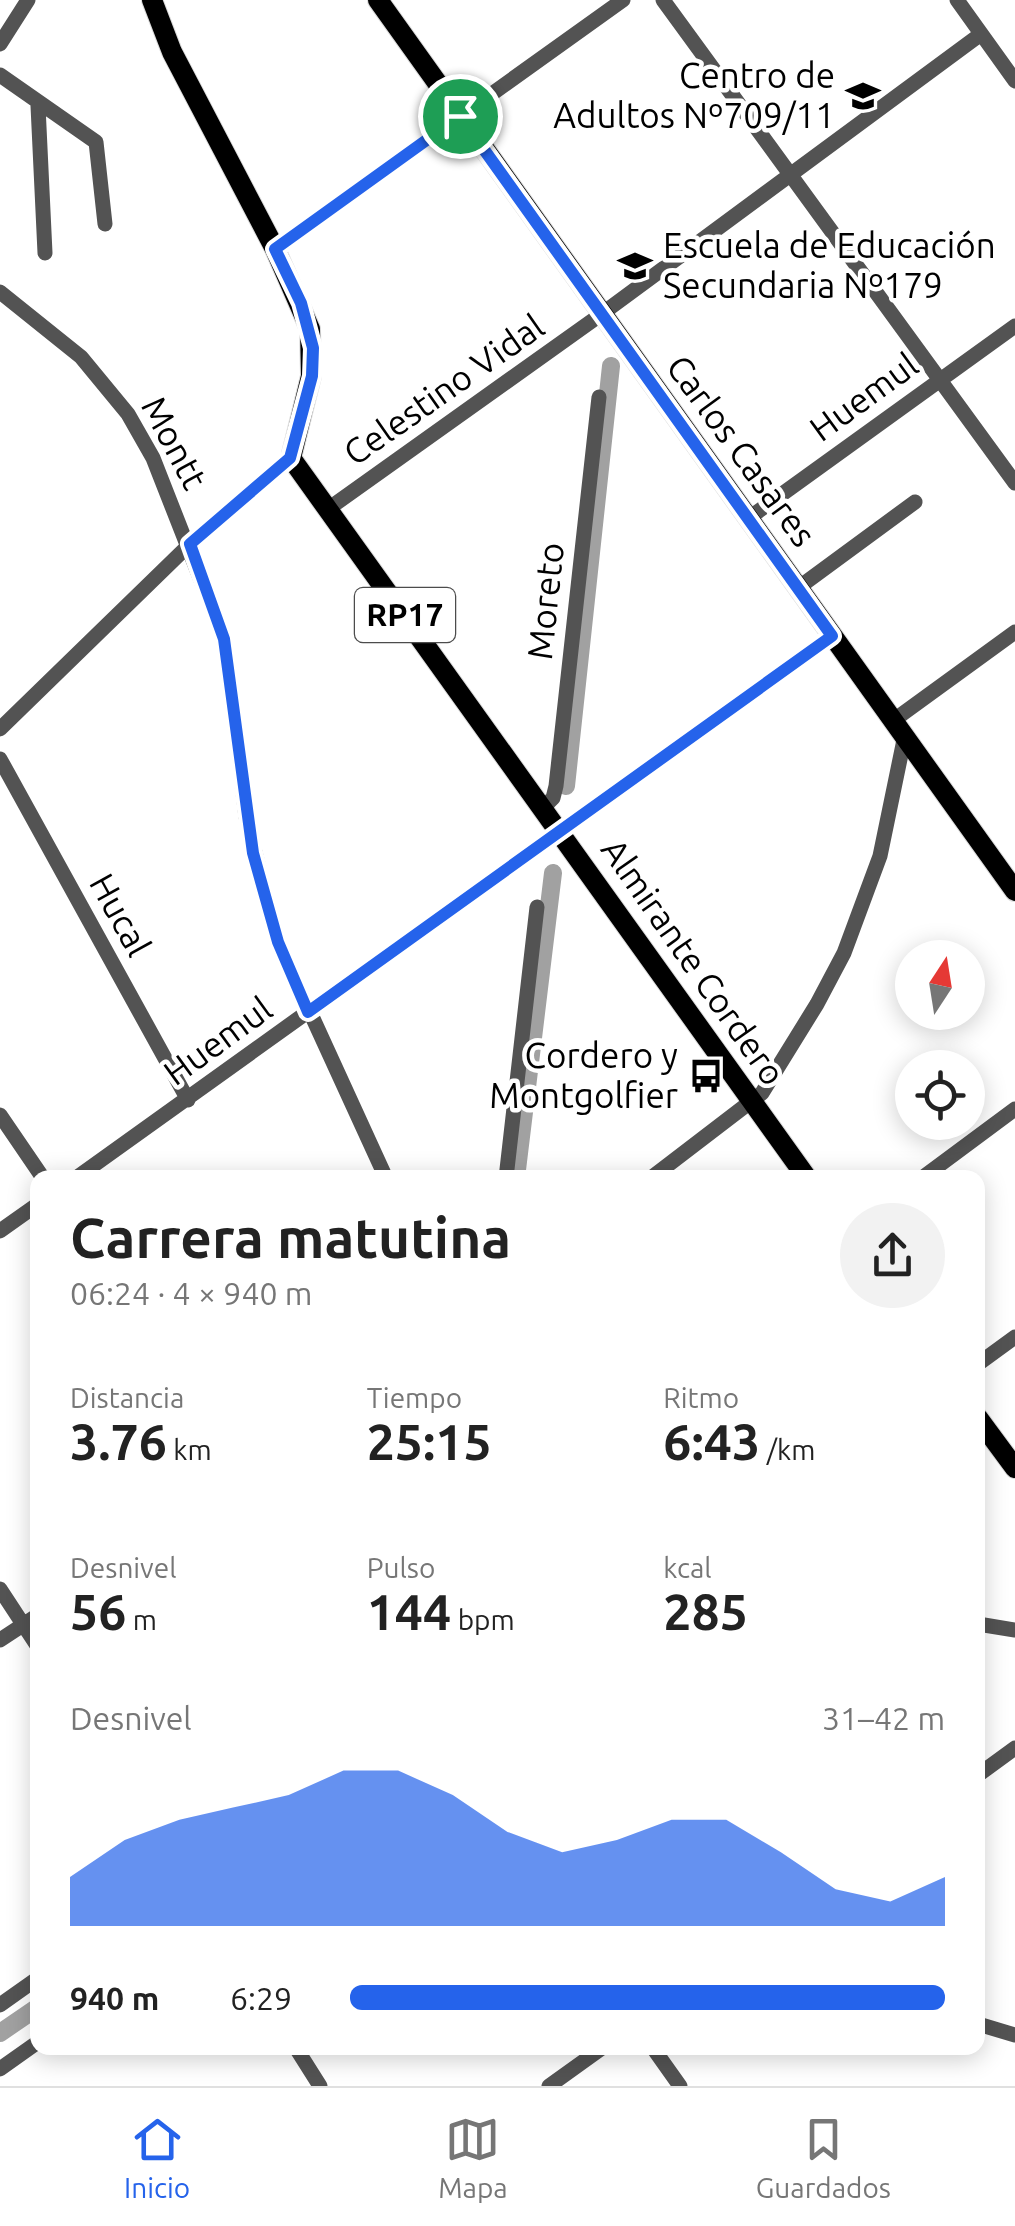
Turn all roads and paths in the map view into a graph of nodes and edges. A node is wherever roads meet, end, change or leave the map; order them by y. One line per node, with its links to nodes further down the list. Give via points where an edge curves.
1 (28, 0): 8 (street)
2 (152, 0): 15 (main road, via 172,52)
3 (378, 0): 12 (main road, Carlos Casares)
4 (623, 0): 12 (street)
5 (664, 0): 13 (street)
6 (957, 0): 7 (street)
7 (981, 34): 10 (street); 13 (street, Celestino Vidal)
8 (0, 44)
9 (0, 75): 11 (street)
10 (1015, 80)
11 (38, 106): 14 (street, via 96,142); 16 (street)
12 (460, 116): 15 (street); 18 (main road, Carlos Casares)
13 (792, 174): 18 (street, Celestino Vidal); 20 (street)
14 (105, 224)
15 (275, 249): 22 (main road, via 313,348)
16 (45, 253)
17 (0, 292): 27 (street, Montt, via 81,357 128,414)
18 (603, 313): 25 (street, Celestino Vidal); 26 (main road, Carlos Casares)
19 (1015, 326): 20 (street, Huemul)
20 (940, 378): 23 (street); 26 (street, Huemul)
21 (599, 397): 34 (street, Moreto, via 556,786)
22 (290, 458): 25 (main road, Almirante Cordero / RP17); 27 (street, Celestino Vidal)
23 (1015, 483)
24 (915, 502): 28 (street)
25 (328, 509): 34 (main road, Almirante Cordero / RP17)
26 (749, 518): 28 (main road, Carlos Casares)
27 (190, 544): 32 (street, Celestino Vidal); 38 (street, Montt, via 224,639 253,853 278,942)
28 (798, 588): 30 (main road, Carlos Casares)
29 (1015, 632): 31 (street)
30 (832, 636): 31 (main road, Carlos Casares); 35 (street, Huemul)
31 (900, 727): 36 (main road, Carlos Casares); 40 (street, via 880,856 844,953 772,1082)
32 (0, 729)
33 (0, 760): 39 (street, Hucal)
34 (544, 807): 35 (main road, Almirante Cordero / RP17)
35 (562, 832): 38 (street, Huemul); 40 (main road, Almirante Cordero / RP17)
36 (1015, 891)
37 (537, 907): 46 (street)
38 (308, 1012): 39 (street, Huemul); 45 (street, Montt)
39 (188, 1100): 44 (street, Huemul)
40 (752, 1102): 47 (street); 48 (main road, Almirante Cordero / RP17)
41 (1015, 1110): 49 (street)
42 (0, 1115): 43 (street)
43 (38, 1170)
44 (87, 1170)
45 (382, 1170)
46 (507, 1170)
47 (662, 1170)
48 (801, 1170)
49 (933, 1170)
50 (30, 1210): 51 (street)
51 (0, 1231)
52 (1015, 1337): 53 (street)
53 (985, 1359)
54 (985, 1427): 55 (main road)
55 (1015, 1468)
56 (0, 1589): 58 (street)
57 (30, 1619): 58 (street)
58 (23, 1624): 61 (street); 62 (street)
59 (985, 1625): 60 (street)
60 (1015, 1630)
61 (30, 1635)
62 (0, 1640)
63 (1015, 1748): 64 (street)
64 (985, 1770)
65 (30, 1984): 66 (street)
66 (0, 2005)
67 (985, 2026): 68 (street)
68 (1015, 2035)
69 (30, 2048): 73 (street)
70 (300, 2055): 74 (street)
71 (592, 2055): 75 (street)
72 (659, 2055): 76 (street)
73 (0, 2069)
74 (320, 2086)
75 (549, 2086)
76 (680, 2086)

